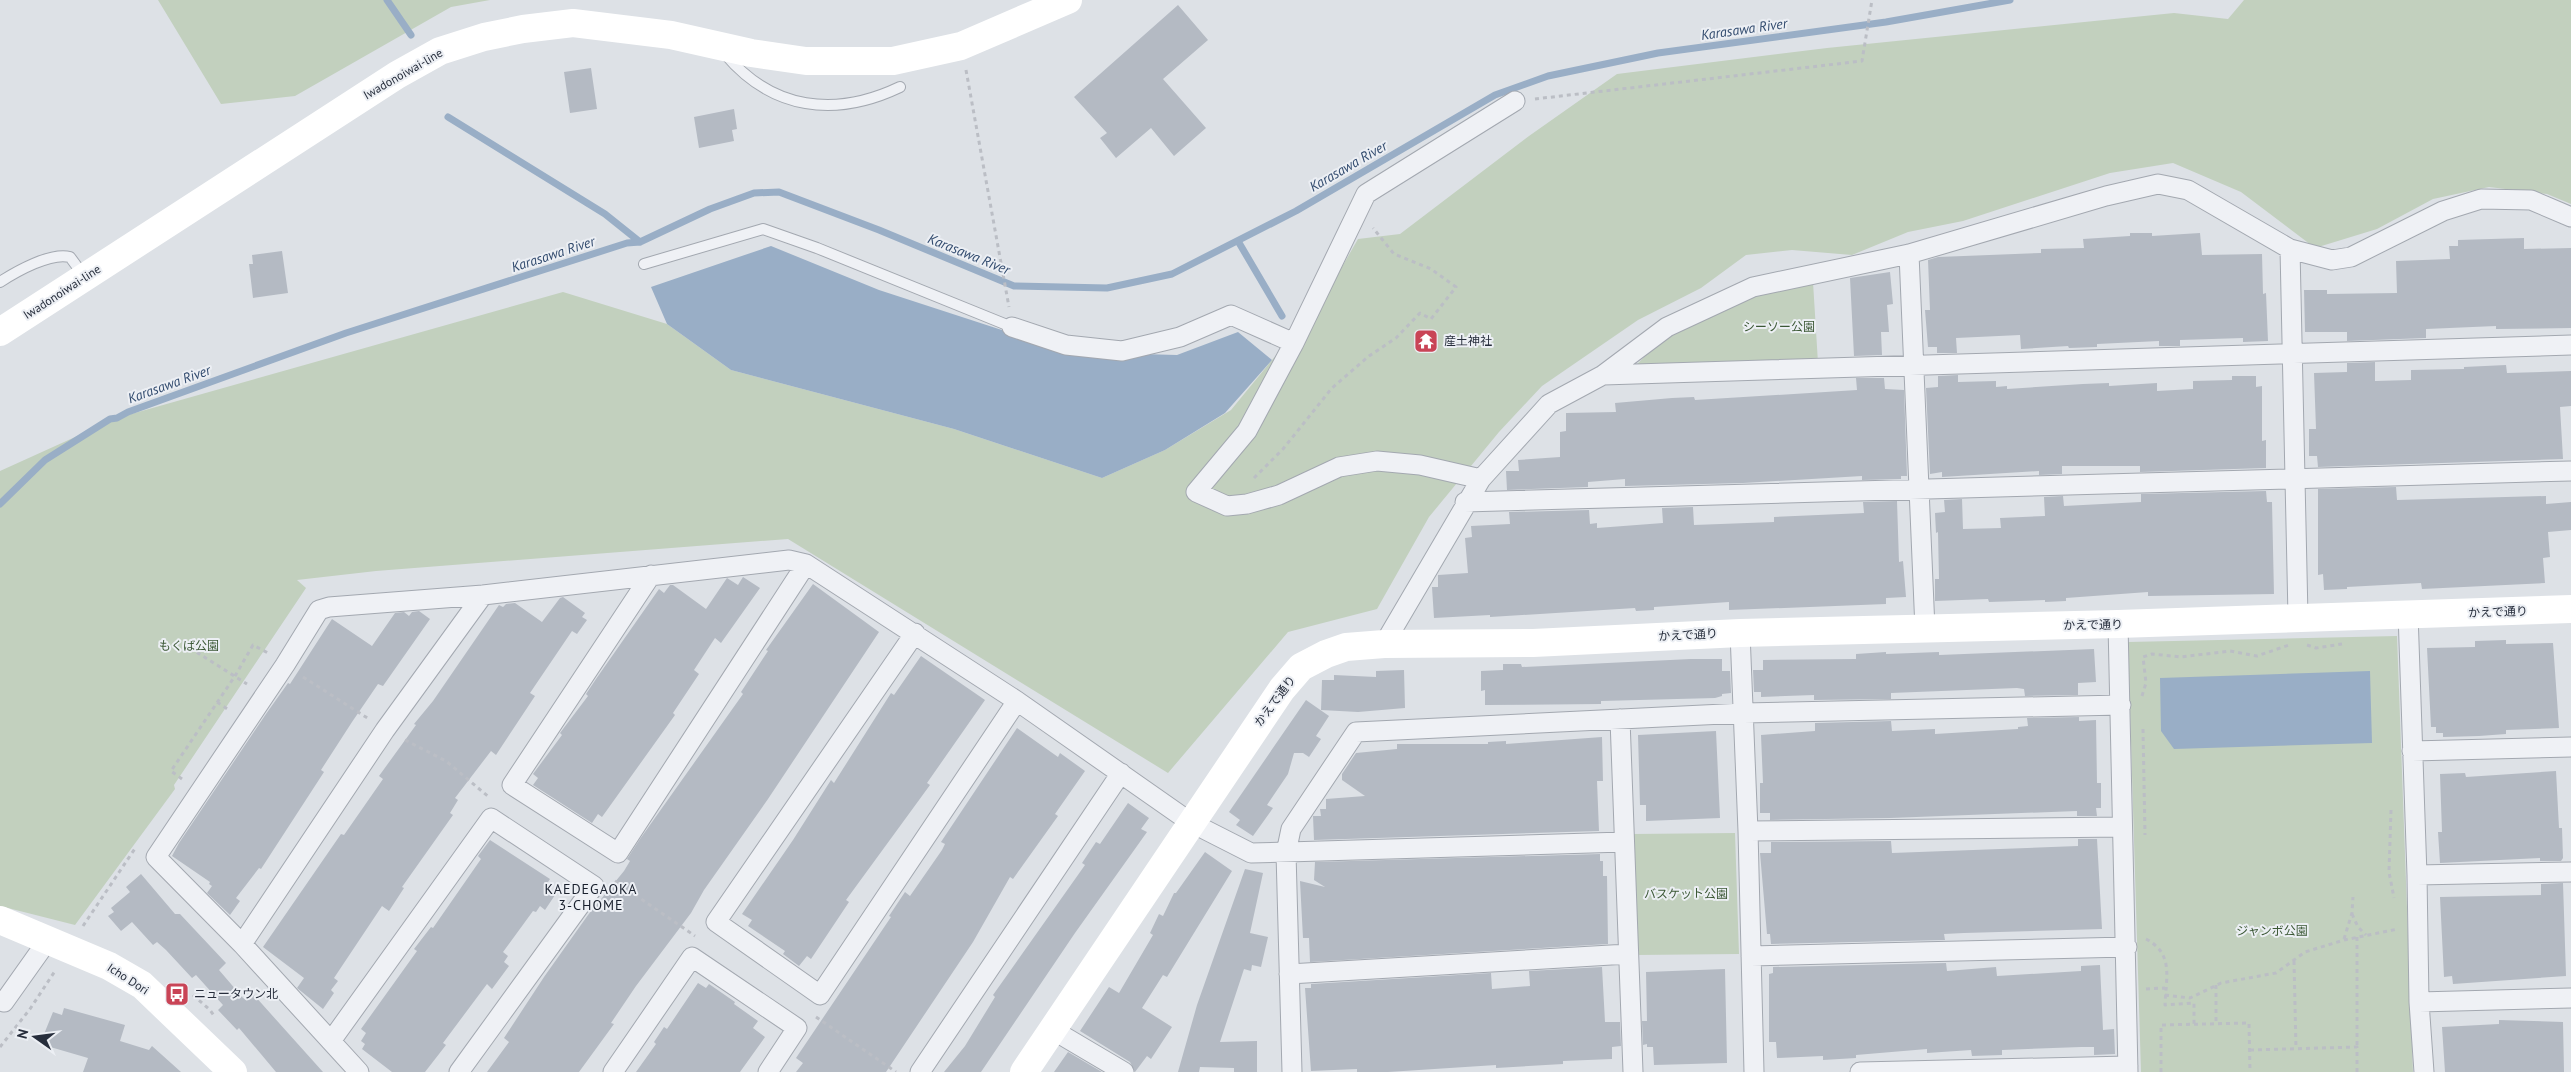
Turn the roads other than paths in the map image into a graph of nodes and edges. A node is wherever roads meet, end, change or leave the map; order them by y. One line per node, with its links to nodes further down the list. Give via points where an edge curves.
1 (1068, 0): 2 (street, Iwadonoiwai-line, via 961,46 893,61 806,61)
2 (716, 44): 3 (lane, via 741,74 768,91 801,104 842,105 878,98); 9 (street, Iwadonoiwai-line, via 630,28 573,23 523,28 440,51 389,80)
3 (900, 88)
4 (1515, 102): 13 (street, via 1366,194)
5 (2571, 217): 6 (street, via 2531,200 2481,199 2444,211 2351,257 2332,260)
6 (2290, 249): 7 (street, via 2188,190 2158,184 2106,196); 15 (street)
7 (1909, 254): 16 (street); 17 (street, via 1753,287 1667,327)
8 (644, 264): 11 (lane, via 763,229)
9 (84, 277): 10 (lane, via 70,257 62,255 26,267); 12 (street, Iwadonoiwai-line)
10 (0, 282)
11 (1012, 327): 13 (street, via 1066,345 1122,351 1180,337 1231,315)
12 (0, 332)
13 (1294, 343): 19 (street, via 1247,431 1196,492 1227,506 1247,504 1279,495 1339,466 1377,461 1420,465)
14 (2571, 345): 15 (street)
15 (2292, 353): 16 (street); 20 (street)
16 (1914, 365): 17 (street); 21 (street)
17 (1603, 375): 19 (street, via 1549,404)
18 (2571, 471): 20 (street)
19 (1481, 479): 22 (street)
20 (2294, 479): 21 (street); 30 (street)
21 (1920, 491): 22 (street); 29 (street)
22 (1465, 502): 33 (street)
23 (806, 564): 24 (street, via 789,560); 24 (street, via 618,852 512,785); 31 (street)
24 (651, 575): 25 (street)
25 (483, 594): 51 (street, via 384,730); 51 (street, via 329,606 319,610 156,857)
26 (2571, 609): 27 (street, かえで通り)
27 (2408, 613): 30 (street, かえで通り); 39 (street)
28 (2118, 624): 29 (street, かえで通り); 30 (street, かえで通り); 35 (street)
29 (1926, 629): 32 (street, かえで通り)
30 (2297, 629)
31 (915, 633): 34 (street); 34 (street, via 716,922 820,995)
32 (1740, 633): 33 (street, かえで通り, via 1533,643); 36 (street)
33 (1384, 644): 41 (street, かえで通り, via 1346,647 1301,667 1282,689)
34 (1017, 701): 40 (street)
35 (2121, 705): 36 (street); 42 (street)
36 (1744, 713): 37 (street); 43 (street)
37 (1620, 719): 44 (street); 45 (street, via 1356,732 1291,828)
38 (2571, 747): 39 (street)
39 (2412, 751): 47 (street)
40 (1121, 773): 41 (street); 66 (street)
41 (1190, 822): 45 (street, via 1251,853); 58 (street, かえで通り)
42 (2122, 827): 43 (street); 50 (street)
43 (1748, 831): 53 (street)
44 (1624, 842): 45 (street); 52 (street)
45 (1286, 853): 54 (street)
46 (2571, 872): 47 (street)
47 (2417, 875): 57 (street)
48 (0, 920): 49 (street, Icho Dori)
49 (48, 940): 56 (street, via 4,1002); 61 (street, Icho Dori, via 109,966 142,985)
50 (2134, 942): 53 (street); 60 (street)
51 (242, 944): 59 (street)
52 (1628, 954): 54 (street); 70 (street)
53 (1751, 956): 71 (street)
54 (1289, 974): 69 (street)
55 (2571, 998): 57 (street)
56 (0, 1001)
57 (2419, 1002): 73 (street)
58 (1052, 1030): 67 (street, かえで通り); 68 (street)
59 (331, 1041): 62 (street); 63 (street, via 491,818 594,886)
60 (2128, 1069): 72 (street)
61 (233, 1072)
62 (359, 1072)
63 (459, 1072)
64 (613, 1072): 65 (street, via 692,957 797,1028)
65 (768, 1072)
66 (920, 1072)
67 (1024, 1072)
68 (1124, 1072)
69 (1292, 1072)
70 (1633, 1072)
71 (1754, 1072)
72 (1860, 1072)
73 (2424, 1072)

